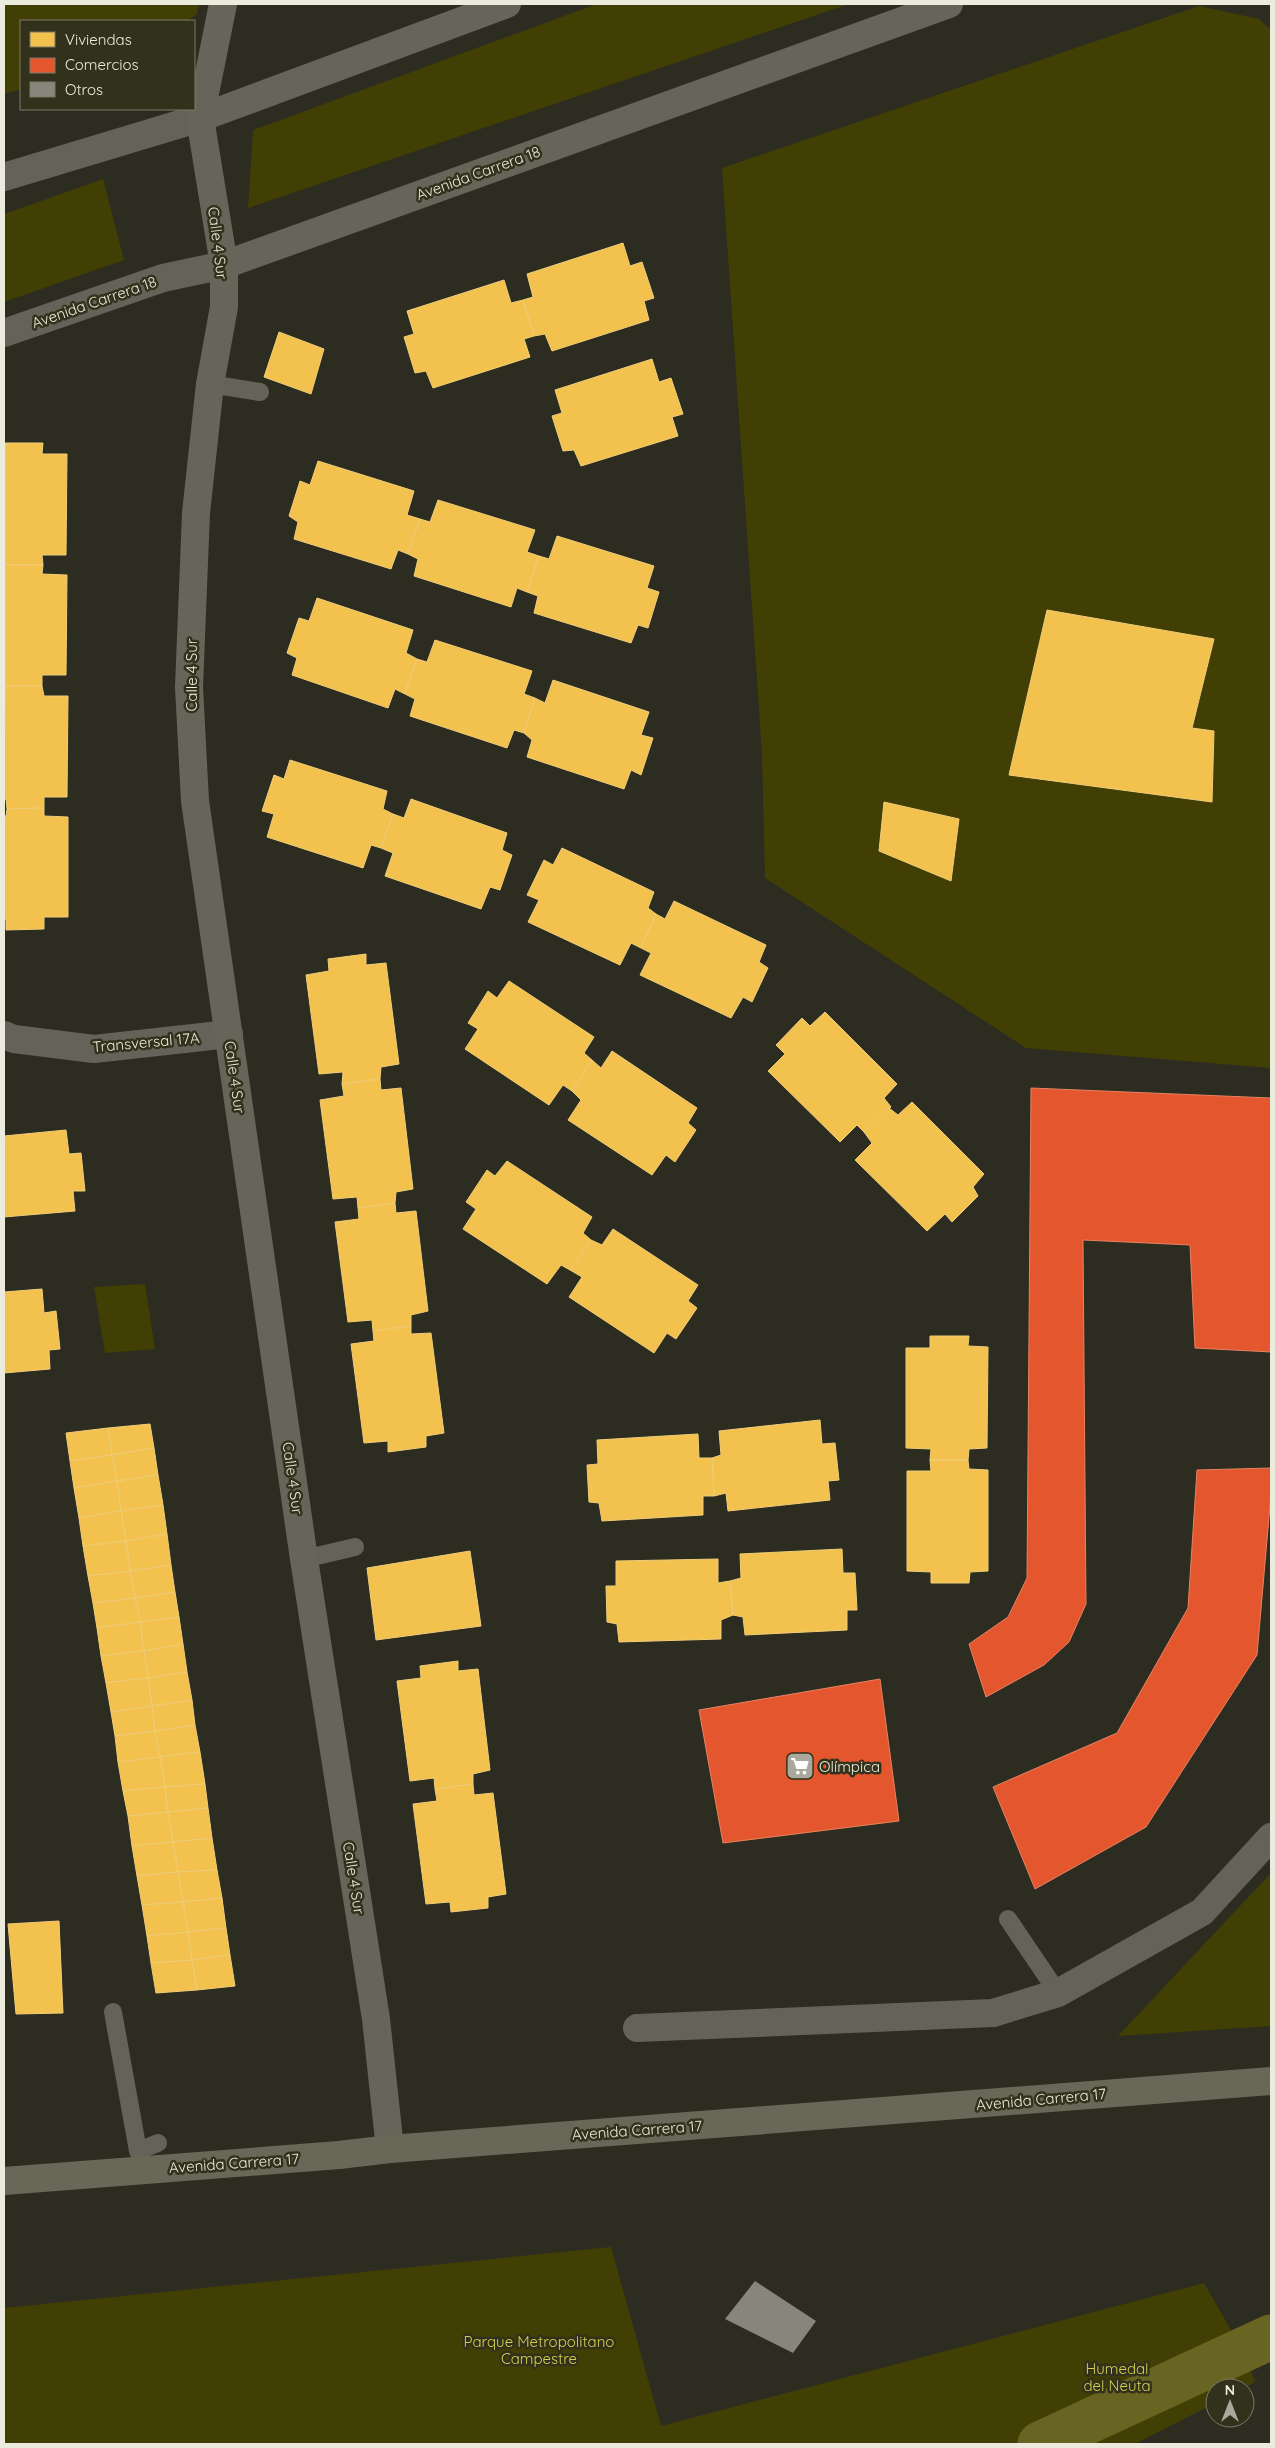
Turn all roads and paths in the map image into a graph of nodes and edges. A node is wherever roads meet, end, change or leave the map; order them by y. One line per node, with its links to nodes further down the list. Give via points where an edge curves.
1 (223, 4): 4 (main road, Calle 4 Sur)
2 (507, 4): 4 (main road)
3 (949, 4): 6 (main road, Avenida Carrera 18)
4 (200, 118): 5 (street); 6 (main road, Calle 4 Sur)
5 (4, 177)
6 (224, 265): 7 (street, Avenida Carrera 18, via 163,278); 8 (main road, Calle 4 Sur, via 224,306)
7 (4, 333)
8 (210, 384): 9 (lane); 10 (main road, Calle 4 Sur, via 196,513 189,687 195,801)
9 (260, 392)
10 (229, 1034): 11 (street, Transversal 17A, via 94,1049); 13 (main road, Calle 4 Sur)
11 (4, 1035)
12 (355, 1547): 13 (lane)
13 (304, 1558): 21 (main road, Calle 4 Sur, via 376,2019)
14 (1271, 1837): 16 (street, via 1202,1912)
15 (1008, 1919): 16 (lane)
16 (1058, 1993): 18 (street, via 993,2013)
17 (113, 2012): 20 (lane, via 138,2151)
18 (637, 2028)
19 (1271, 2081): 21 (main road, Avenida Carrera 17)
20 (158, 2143)
21 (390, 2149): 22 (main road, Avenida Carrera 17)
22 (4, 2181)

